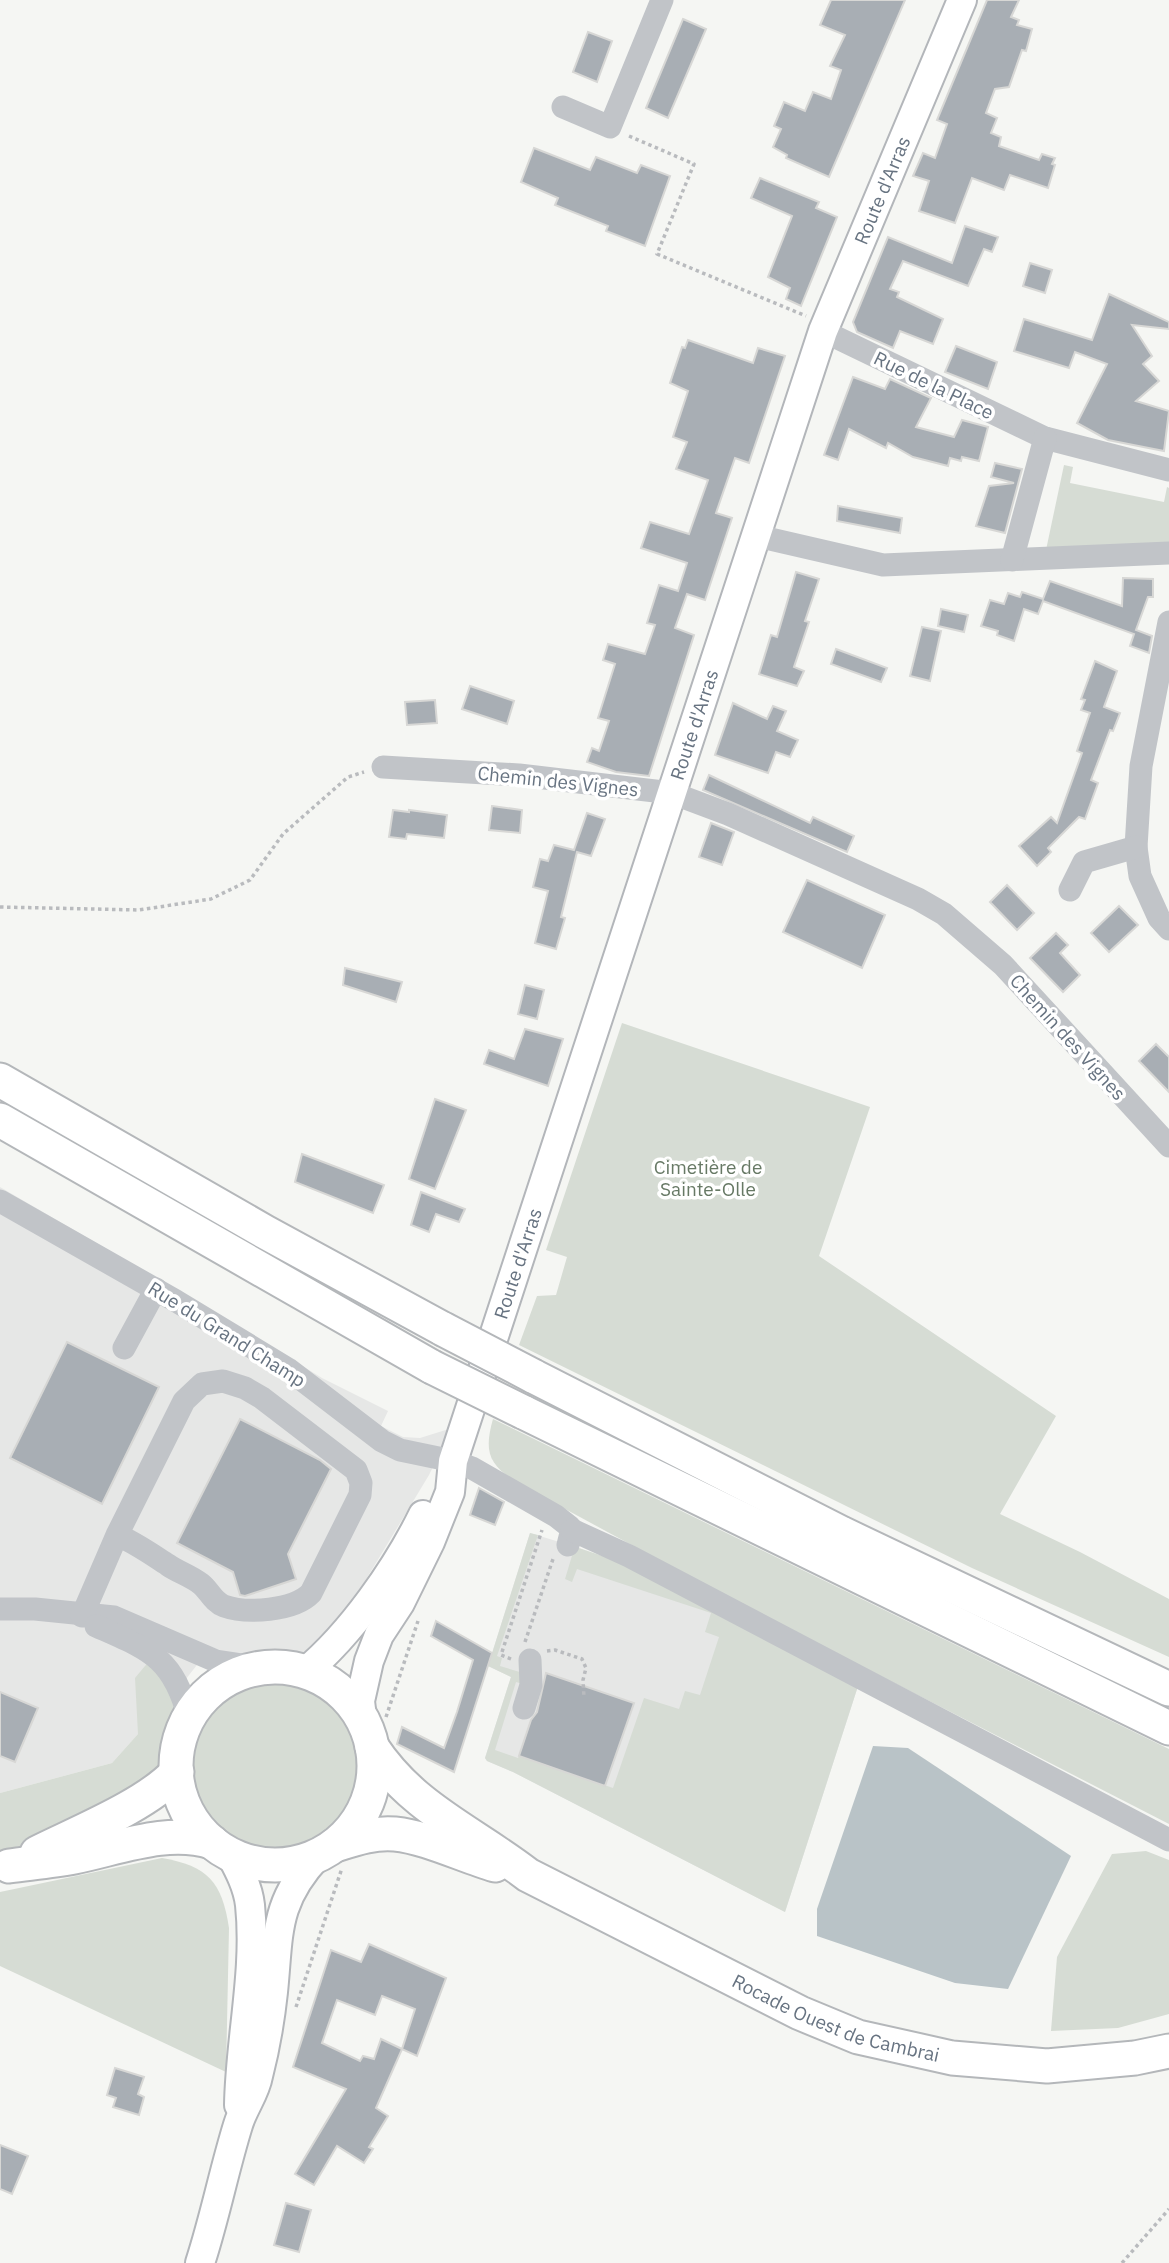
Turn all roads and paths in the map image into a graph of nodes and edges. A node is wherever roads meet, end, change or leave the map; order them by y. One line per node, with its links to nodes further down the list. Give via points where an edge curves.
1 (662, 0): 4 (street)
2 (962, 0): 5 (main road, Route d'Arras)
3 (563, 107): 4 (street)
4 (610, 127): 5 (path, via 694,164 657,254 804,315)
5 (823, 331): 6 (street, Rue de la Place); 8 (main road, Route d'Arras)
6 (1045, 439): 7 (street, Rue de la Place); 10 (street)
7 (1169, 470)
8 (757, 536): 10 (street, via 883,565); 13 (main road, Route d'Arras)
9 (1169, 553): 10 (street)
10 (1012, 560)
11 (1169, 622): 14 (street, via 1141,766)
12 (383, 767): 13 (street, Chemin des Vignes, via 519,775); 16 (path, via 348,776 284,834 250,880 211,899 139,910)
13 (672, 793): 20 (street, Chemin des Vignes, via 944,914 1003,965); 26 (main road, Route d'Arras)
14 (1136, 847): 15 (street, via 1084,862); 17 (street, via 1140,876)
15 (1070, 890)
16 (0, 907)
17 (1169, 929)
18 (0, 1080): 35 (highway, bridge, via 265,1232 533,1376 841,1533)
19 (0, 1120): 39 (highway, bridge, via 432,1367)
20 (1169, 1146)
21 (0, 1200): 22 (street, Rue du Grand Champ)
22 (156, 1289): 23 (street); 24 (street, Rue du Grand Champ)
23 (124, 1348)
24 (271, 1359): 25 (street); 26 (street, Rue du Grand Champ, via 382,1441 414,1454)
25 (245, 1388): 28 (street, via 212,1381 189,1396); 28 (street, via 360,1477 360,1495 311,1593 283,1608 225,1606 202,1584)
26 (453, 1461): 27 (street, Rue du Grand Champ); 34 (main road, via 388,1574 332,1647); 40 (main road, via 450,1492 430,1542 369,1661 360,1701)
27 (549, 1512): 29 (street, Rue du Grand Champ, via 563,1520); 32 (path, via 500,1655)
28 (117, 1535): 31 (street)
29 (565, 1541): 32 (path); 42 (street, Rue du Grand Champ, via 629,1556)
30 (0, 1609): 31 (street)
31 (82, 1616): 33 (street, via 114,1618 216,1661); 38 (street, via 161,1661 177,1681)
32 (527, 1662): 36 (path, via 541,1669 546,1652 553,1650 582,1659 586,1668); 37 (street, via 530,1690)
33 (261, 1668): 34 (highway); 38 (highway, via 219,1685)
34 (305, 1672): 40 (highway, via 338,1689)
35 (1169, 1689)
36 (584, 1697)
37 (524, 1707)
38 (188, 1718): 41 (highway)
39 (1169, 1728)
40 (367, 1733): 44 (highway, via 373,1780 367,1801 357,1821); 46 (highway, Rocade Ouest de Cambrai, via 388,1772 422,1802)
41 (177, 1772): 43 (highway, via 187,1811 202,1833); 45 (highway, via 146,1799)
42 (1169, 1840)
43 (221, 1848): 44 (highway, via 252,1862 274,1865 297,1863); 45 (highway, via 193,1836 170,1837); 48 (main road, via 243,1877 250,1904 249,1990)
44 (326, 1850): 46 (highway, Rocade Ouest de Cambrai, via 369,1835 396,1834); 48 (main road, via 300,1874 282,1914 258,2079)
45 (5, 1868)
46 (528, 1875): 47 (highway, Rocade Ouest de Cambrai, via 800,2013 858,2037 952,2058 1047,2066)
47 (1169, 2051)
48 (238, 2122): 50 (main road)
49 (1169, 2209): 51 (path)
50 (200, 2263)
51 (1122, 2263)

